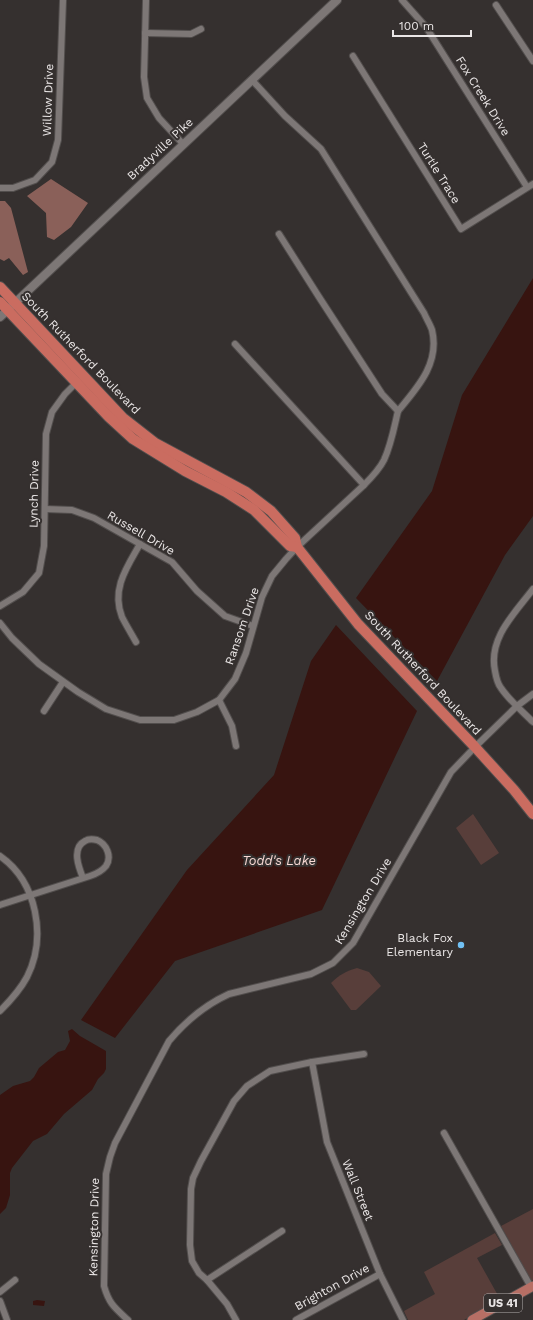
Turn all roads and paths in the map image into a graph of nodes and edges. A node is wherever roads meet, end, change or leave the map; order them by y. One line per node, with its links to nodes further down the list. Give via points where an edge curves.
1 (63, 0): 14 (street, Willow Drive, via 58,140 52,162 35,180 13,188)
2 (146, 0): 7 (street)
3 (337, 0): 10 (main road, Bradyville Pike)
4 (402, 0): 13 (street, Fox Creek Drive, via 426,27)
5 (496, 4): 9 (street)
6 (201, 29): 7 (street, via 191,34)
7 (145, 33): 11 (street, via 144,77 147,98 159,118)
8 (353, 56): 13 (street, Turtle Trace, via 460,229)
9 (533, 61)
10 (252, 80): 11 (main road, Bradyville Pike); 22 (street, via 285,116 321,149 431,328 434,345 431,361 425,376)
11 (183, 144): 18 (main road, Bradyville Pike)
12 (533, 184): 13 (street, Turtle Trace)
13 (527, 187)
14 (0, 188)
15 (279, 234): 22 (street, via 382,394)
16 (0, 287): 18 (highway, South Rutherford Boulevard)
17 (0, 302): 18 (highway, South Rutherford Boulevard)
18 (11, 306): 19 (main road, Bradyville Pike); 21 (highway, South Rutherford Boulevard)
19 (0, 317)
20 (235, 344): 23 (street)
21 (80, 379): 24 (street, Lynch Drive, via 52,412 46,434); 26 (highway, South Rutherford Boulevard, via 109,417 133,439 254,510 290,546)
22 (398, 411): 23 (street, Ransom Drive, via 384,461)
23 (364, 485): 26 (street, Ransom Drive)
24 (45, 509): 25 (street, Russell Drive, via 72,510 94,518); 28 (street, Lynch Drive, via 44,546 39,573 23,592)
25 (140, 544): 30 (street, Russell Drive, via 172,562 197,591 225,616); 31 (street, via 124,572 118,593 122,616)
26 (297, 547): 30 (street, Ransom Drive, via 272,576); 39 (highway, South Rutherford Boulevard, via 358,624)
27 (533, 589): 35 (street, via 503,628 494,652 496,679)
28 (0, 606)
29 (0, 623): 32 (street, Ransom Drive, via 39,664)
30 (253, 626): 34 (street, Ransom Drive, via 246,653 235,679)
31 (136, 642)
32 (63, 682): 34 (street, Ransom Drive, via 106,709 140,720 174,720 197,712); 36 (street)
33 (533, 694): 35 (street, Kensington Drive)
34 (219, 700): 38 (street, via 232,726)
35 (517, 706): 37 (street); 39 (street, Kensington Drive)
36 (44, 711)
37 (533, 722)
38 (236, 746)
39 (474, 747): 40 (highway, South Rutherford Boulevard); 57 (street, Kensington Drive, via 451,772 353,943 343,954 333,963 311,974 229,994 219,999 178,1030 170,1041 115,1143 106,1174 104,1286 113,1307)
40 (533, 814)
41 (0, 856): 43 (street, via 9,862)
42 (83, 878): 42 (street, via 77,861 78,849 86,840 96,840 107,849 108,862 101,871); 43 (street)
43 (31, 896): 44 (street); 45 (street, via 37,944 34,958 22,985)
44 (0, 905)
45 (0, 1010)
46 (364, 1054): 47 (street)
47 (312, 1062): 50 (street, Wall Street, via 327,1142); 52 (street, via 270,1071 247,1086 234,1101 201,1161 191,1189 190,1245 192,1261)
48 (444, 1133): 53 (street)
49 (282, 1231): 52 (street)
50 (380, 1274): 59 (street, Brighton Drive); 60 (street, Wall Street)
51 (15, 1280): 54 (street)
52 (207, 1280): 58 (street, via 227,1304)
53 (532, 1287): 61 (main road, US 41)
54 (0, 1292)
55 (0, 1301): 56 (street)
56 (7, 1320)
57 (128, 1320)
58 (236, 1320)
59 (296, 1320)
60 (403, 1320)
61 (472, 1320)

